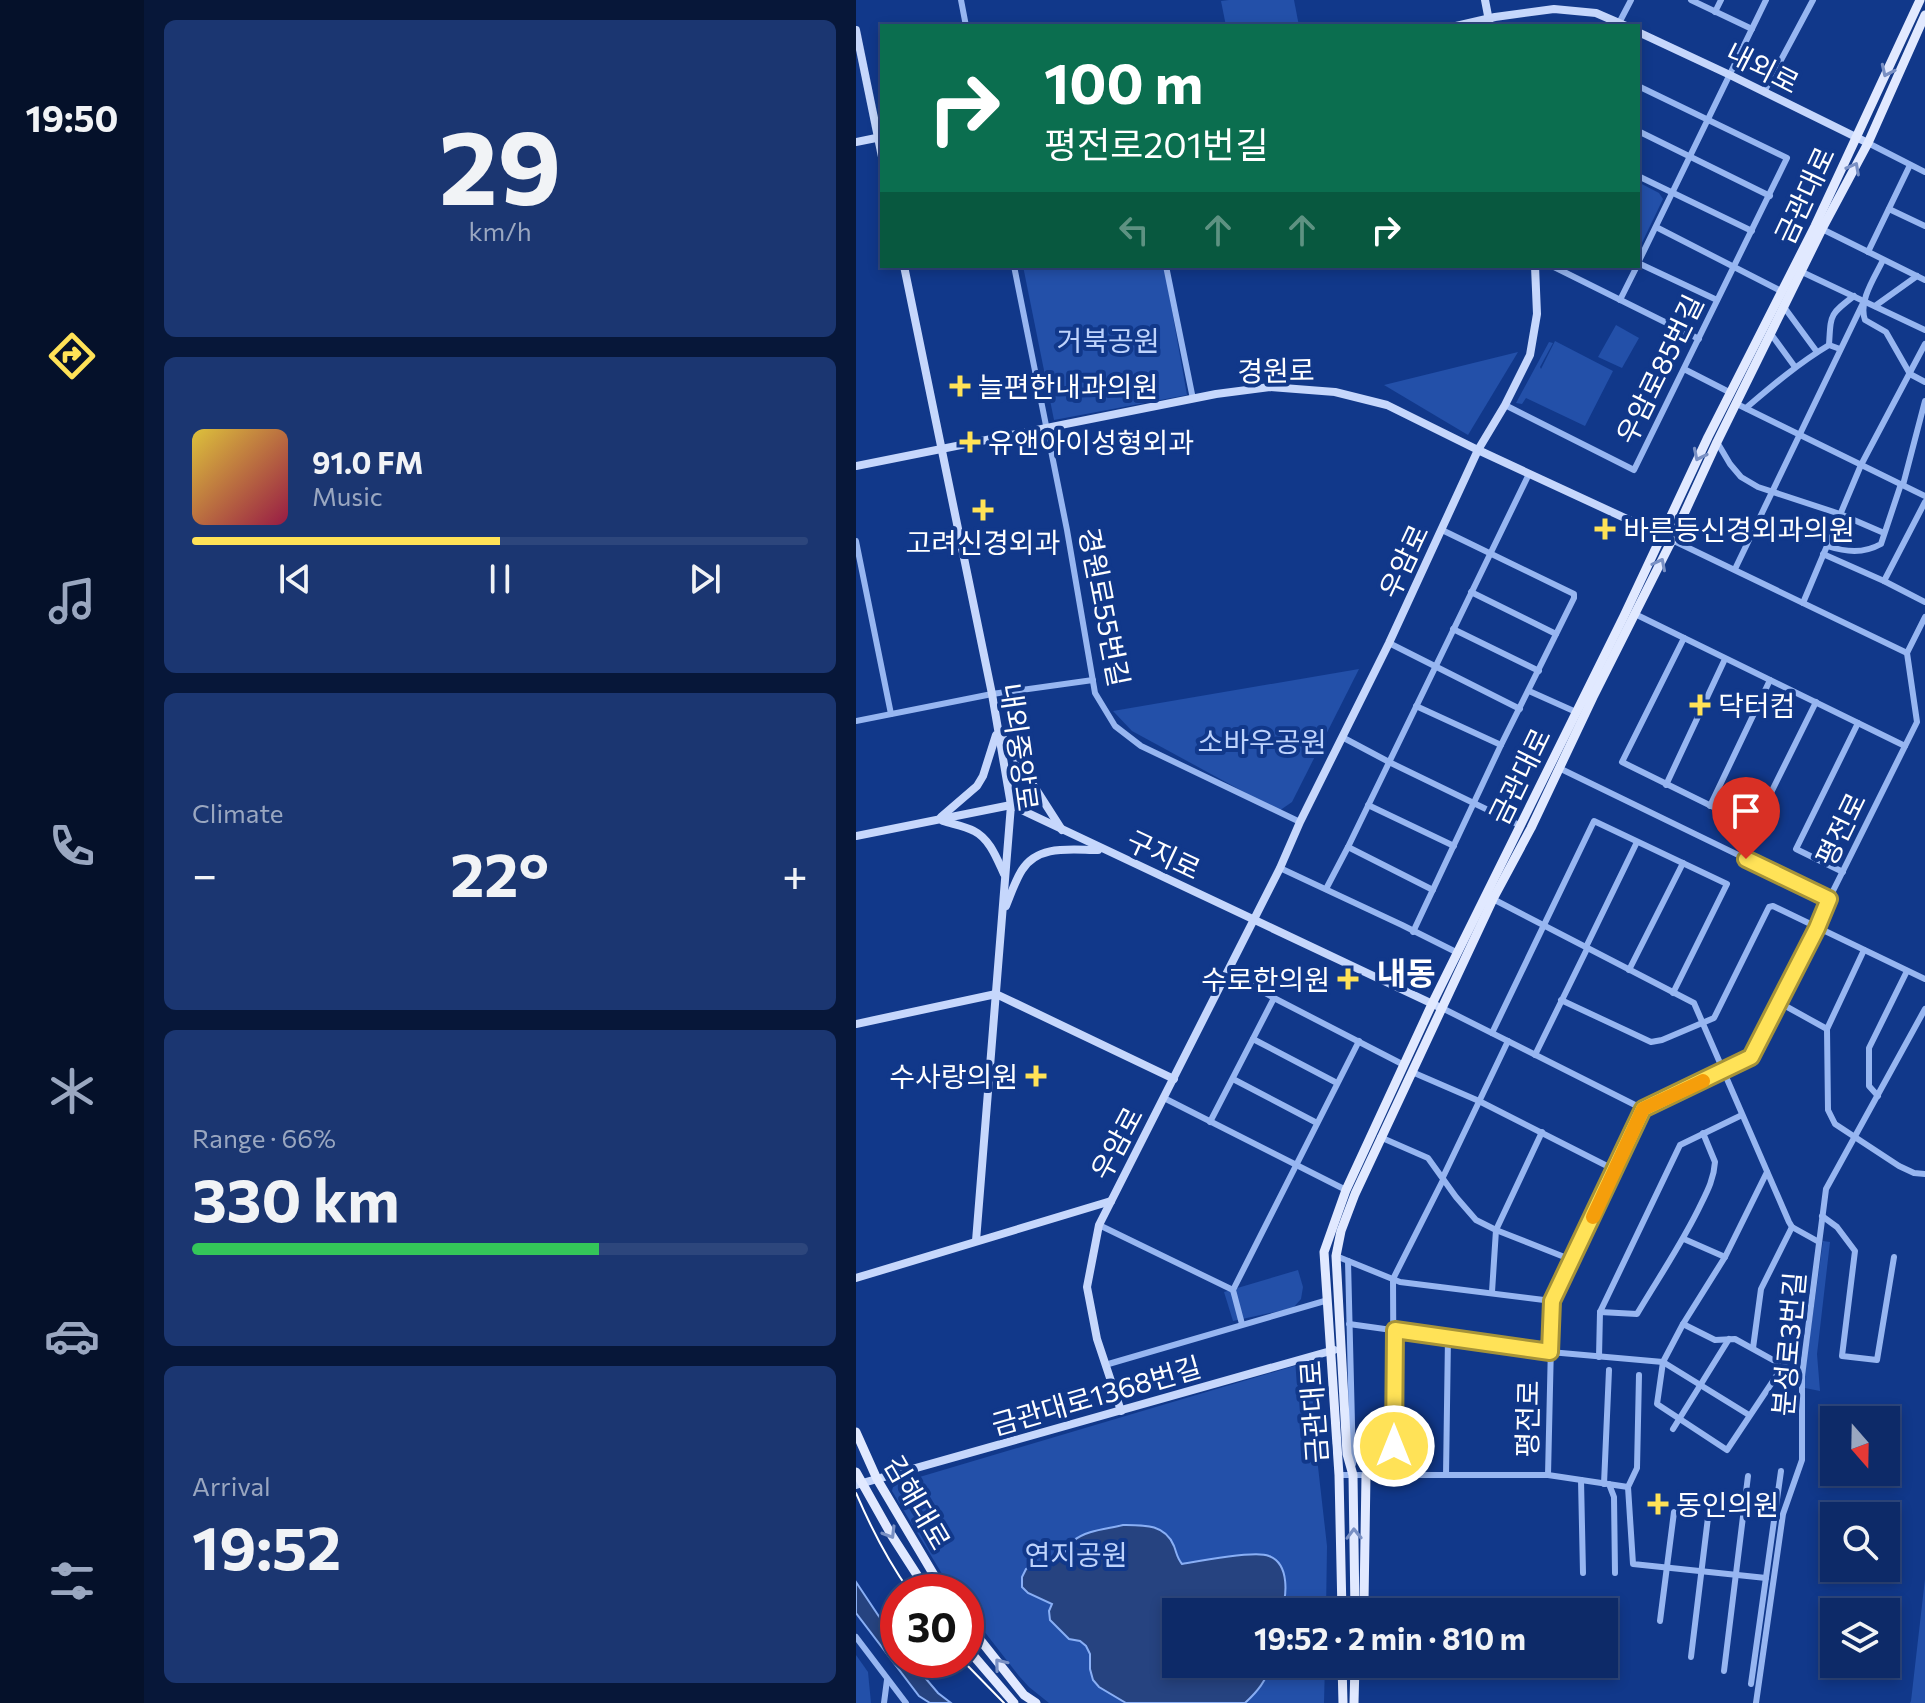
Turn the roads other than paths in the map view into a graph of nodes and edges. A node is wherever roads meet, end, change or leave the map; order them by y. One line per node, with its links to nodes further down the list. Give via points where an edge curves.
1 (961, 0): 12 (street)
2 (1485, 0): 11 (street)
3 (1631, 0): 14 (street)
4 (1691, 0): 9 (street)
5 (1721, 0): 9 (street)
6 (1766, 0): 15 (street)
7 (1813, 0): 20 (street)
8 (1920, 0): 24 (main road, 금관대로, one-way to 24)
9 (1715, 12): 15 (street)
10 (1925, 15): 26 (main road, 금관대로)
11 (1489, 23): 13 (street, via 1554,9 1596,13)
12 (966, 24)
13 (1619, 24)
14 (1621, 24)
15 (1752, 29): 18 (street)
16 (856, 30): 23 (street)
17 (1640, 33): 18 (street, 내외로)
18 (1730, 75): 20 (street, 내외로); 21 (street)
19 (1640, 87): 21 (street)
20 (1764, 92): 24 (street, 내외로)
21 (1709, 119): 27 (street); 32 (street, 우암로85번길, via 1787,158)
22 (1640, 132): 27 (street)
23 (880, 138): 25 (street)
24 (1856, 138): 26 (street, 내외로); 52 (main road, 금관대로)
25 (856, 142)
26 (1868, 143): 28 (street); 36 (main road, 금관대로, one-way to 26)
27 (1690, 157): 31 (street); 32 (street)
28 (1910, 165): 29 (street); 33 (street)
29 (1925, 172)
30 (1640, 177): 31 (street)
31 (1673, 192): 35 (street); 37 (street)
32 (1770, 196): 37 (street, 우암로85번길)
33 (1889, 209): 34 (street); 38 (street)
34 (1925, 226)
35 (1656, 227): 39 (street); 42 (street)
36 (1822, 229): 38 (street); 49 (main road, 금관대로)
37 (1752, 231): 42 (street, 우암로85번길)
38 (1868, 252): 40 (street)
39 (1640, 260)
40 (1883, 260): 50 (street); 56 (street)
41 (1640, 265): 55 (street)
42 (1735, 267): 52 (street); 55 (street, 우암로85번길)
43 (904, 268): 78 (street, 내외중앙로)
44 (1014, 268): 75 (street, 경원로55번길)
45 (1166, 268): 71 (street)
46 (1535, 268): 73 (street, 우암로, via 1537,314 1530,355)
47 (1556, 268): 54 (street)
48 (1636, 268): 54 (street)
49 (1802, 272): 53 (street); 58 (main road, 금관대로)
50 (1917, 276): 51 (street); 57 (street)
51 (1925, 280)
52 (1781, 291): 70 (main road, 금관대로)
53 (1854, 296): 56 (street); 63 (street, via 1834,311)
54 (1620, 300): 61 (street)
55 (1717, 300): 61 (street, 우암로85번길)
56 (1864, 301): 57 (street); 64 (street); 68 (street, via 1865,320 1886,332)
57 (1875, 306): 59 (street)
58 (1784, 307): 60 (main road, 금관대로); 65 (street)
59 (1925, 330)
60 (1771, 334): 66 (street); 74 (main road, 금관대로)
61 (1699, 339): 67 (street, 우암로85번길)
62 (1925, 344): 68 (street)
63 (1829, 345): 64 (street); 65 (street)
64 (1840, 349): 76 (street)
65 (1817, 352): 66 (street)
66 (1795, 367): 74 (street)
67 (1684, 369): 70 (street); 73 (street, 우암로85번길, via 1634,470)
68 (1910, 374): 69 (street); 80 (street)
69 (1925, 382)
70 (1731, 393): 89 (main road, 금관대로, one-way to 89)
71 (1193, 399): 75 (street, 경원로); 79 (street, 경원로, via 1270,387 1335,392 1387,405)
72 (1925, 401): 83 (street)
73 (1505, 405): 79 (street, 우암로)
74 (1741, 406): 76 (street); 77 (main road, 금관대로)
75 (1047, 428): 78 (street, 경원로); 110 (street, 경원로55번길)
76 (1799, 435): 80 (street); 84 (street)
77 (1717, 442): 84 (street, via 1741,477); 90 (main road, 금관대로)
78 (942, 449): 81 (street, 경원로); 113 (street, 내외중앙로)
79 (1478, 450): 82 (street, 경원로); 87 (street, 우암로)
80 (1861, 465): 83 (street); 86 (street)
81 (856, 466)
82 (1529, 474): 89 (street, 경원로); 93 (street)
83 (1902, 485): 85 (street); 88 (street)
84 (1773, 491): 86 (street); 95 (street)
85 (1925, 499): 96 (street)
86 (1840, 514): 88 (street); 92 (street)
87 (1442, 530): 93 (street); 105 (street, 우암로)
88 (1884, 533): 92 (street, via 1881,544 1870,550 1846,552)
89 (1661, 534): 90 (street, 경원로); 118 (main road, 금관대로)
90 (1672, 540): 95 (street); 100 (main road, 금관대로, one-way to 90)
91 (856, 541): 120 (street)
92 (1827, 546): 94 (street)
93 (1490, 553): 97 (street); 103 (street, via 1574,594)
94 (1823, 554): 96 (street); 99 (street)
95 (1735, 569): 99 (street)
96 (1884, 581): 98 (street)
97 (1471, 592): 102 (street); 103 (street)
98 (1925, 602)
99 (1803, 603): 106 (street)
100 (1635, 614): 104 (street); 128 (main road, 금관대로)
101 (1925, 617): 106 (street)
102 (1453, 629): 108 (street); 109 (street)
103 (1556, 634): 109 (street)
104 (1684, 638): 107 (street); 129 (street, via 1622,762)
105 (1389, 643): 108 (street); 124 (street, 우암로)
106 (1907, 653): 116 (street, 평전로)
107 (1725, 659): 111 (street); 129 (street)
108 (1434, 667): 115 (street); 117 (street)
109 (1539, 671): 112 (street)
110 (1093, 680): 113 (street); 135 (street, 경원로55번길, via 1115,726 1141,746)
111 (1770, 680): 114 (street); 133 (street)
112 (1529, 691): 117 (street); 118 (street)
113 (992, 694): 120 (street); 123 (street, 내외중앙로)
114 (1816, 702): 122 (street); 133 (street, via 1754,827)
115 (1416, 706): 125 (street); 127 (street)
116 (1915, 708): 119 (street); 126 (street, 평전로, via 1917,722)
117 (1520, 709): 125 (street)
118 (1576, 712): 136 (main road, 금관대로)
119 (1925, 712)
120 (891, 714): 121 (street)
121 (856, 721)
122 (1858, 723): 126 (street); 145 (street, via 1796,849)
123 (998, 730): 131 (street, 내외중앙로); 134 (street, via 977,786); 137 (street)
124 (1342, 737): 127 (street); 135 (street, 우암로)
125 (1501, 745): 130 (street)
126 (1905, 746): 145 (street, 평전로)
127 (1389, 762): 130 (street); 132 (street)
128 (1559, 768): 149 (main road, 금관대로); 150 (street)
129 (1666, 785): 133 (street)
130 (1475, 803): 136 (street); 140 (street)
131 (1011, 805): 134 (street); 137 (street, 구지로); 146 (street, 내외중앙로)
132 (1368, 805): 140 (street); 141 (street)
133 (1710, 806)
134 (938, 820): 138 (street); 146 (street, via 985,839)
135 (1300, 822): 144 (street, 우암로)
136 (1519, 825): 158 (main road, 금관대로)
137 (1062, 830): 142 (street, 구지로)
138 (856, 836)
139 (1637, 842): 143 (street); 153 (street, via 1594,821); 156 (street)
140 (1454, 846): 148 (street)
141 (1348, 847): 147 (street); 148 (street)
142 (1102, 850): 151 (street, via 1055,849 1037,857 1022,870); 152 (street, 구지로)
143 (1683, 863): 159 (street); 163 (street, via 1727,884)
144 (1280, 868): 147 (street); 152 (street, 우암로)
145 (1843, 872): 150 (street, 평전로)
146 (1005, 877): 151 (street, 내외중앙로)
147 (1326, 889): 155 (street)
148 (1433, 890): 155 (street)
149 (1493, 899): 153 (street); 168 (main road, 금관대로)
150 (1829, 899): 154 (street, 평전로)
151 (1002, 914): 164 (street, 내외중앙로)
152 (1254, 920): 161 (street, 우암로); 168 (street, 구지로)
153 (1544, 925): 156 (street); 173 (street)
154 (1817, 928): 157 (street); 167 (street, 평전로); 170 (street, via 1769,907 1714,1018)
155 (1413, 932): 158 (street)
156 (1587, 948): 159 (street); 166 (street)
157 (1864, 950): 160 (street); 172 (street)
158 (1458, 953): 168 (main road, 금관대로)
159 (1629, 970): 163 (street)
160 (1907, 971): 162 (street); 183 (street, via 1869,1048 1869,1086)
161 (1228, 972): 165 (street); 180 (street, 우암로)
162 (1925, 979)
163 (1673, 993): 170 (street, via 1694,1003)
164 (996, 994): 171 (street); 180 (street); 206 (street, 내외중앙로)
165 (1274, 998): 174 (street); 175 (street)
166 (1561, 1000): 170 (street, via 1651,1042); 177 (street)
167 (1780, 1003): 172 (street); 179 (street, 평전로, via 1751,1057)
168 (1437, 1006): 173 (street); 178 (main road, 금관대로)
169 (1925, 1009): 183 (street, 분성로3번길)
170 (1702, 1023): 179 (street)
171 (856, 1024)
172 (1827, 1029): 193 (street, via 1828,1110 1835,1124)
173 (1492, 1033): 176 (street)
174 (1253, 1039): 181 (street); 182 (street)
175 (1359, 1041): 178 (street); 182 (street)
176 (1508, 1041): 177 (street); 185 (street)
177 (1535, 1055): 186 (street)
178 (1408, 1069): 185 (street); 192 (main road, 금관대로); 199 (main road, 금관대로)
179 (1724, 1071): 186 (street, 평전로); 187 (street)
180 (1174, 1079): 184 (street, 우암로)
181 (1233, 1079): 188 (street); 189 (street)
182 (1337, 1083): 189 (street)
183 (1878, 1096): 193 (street, 분성로3번길)
184 (1164, 1098): 188 (street); 200 (street, 우암로)
185 (1479, 1101): 190 (street); 198 (street)
186 (1643, 1109): 195 (street, 평전로)
187 (1742, 1115): 191 (street); 196 (street)
188 (1210, 1122): 194 (street)
189 (1317, 1123): 194 (street)
190 (1542, 1132): 195 (street); 204 (street)
191 (1703, 1133): 205 (street, via 1715,1162 1713,1179); 219 (street, via 1680,1145)
192 (1380, 1137): 198 (street, via 1428,1158); 208 (main road, 금관대로)
193 (1855, 1137): 197 (street, via 1899,1166); 201 (street, 분성로3번길, via 1826,1189)
194 (1295, 1165): 199 (street); 215 (street)
195 (1615, 1170): 211 (street, 평전로)
196 (1767, 1172): 203 (street); 209 (street)
197 (1925, 1174)
198 (1443, 1178): 204 (street, via 1476,1220); 214 (street)
199 (1346, 1190): 217 (main road, 금관대로, via 1324,1252)
200 (1111, 1201): 202 (street, 우암로); 206 (street)
201 (1822, 1216): 207 (street, 분성로3번길); 210 (street, via 1855,1251 1842,1356 1877,1360)
202 (1099, 1225): 215 (street); 232 (street, 우암로, via 1087,1287)
203 (1792, 1227): 207 (street); 227 (street, via 1761,1289)
204 (1496, 1230): 211 (street); 216 (street)
205 (1684, 1239): 209 (street); 219 (street, via 1637,1314)
206 (976, 1241): 213 (street)
207 (1819, 1242): 236 (street, 분성로3번길)
208 (1336, 1256): 212 (street); 226 (main road, 금관대로)
209 (1725, 1257): 222 (street)
210 (1894, 1257)
211 (1572, 1260): 218 (street, 평전로)
212 (1348, 1261): 214 (street); 221 (street)
213 (856, 1278)
214 (1393, 1279): 216 (street); 223 (street)
215 (1233, 1290): 220 (street)
216 (1492, 1292): 218 (street)
217 (1328, 1300): 220 (street); 228 (main road, 금관대로)
218 (1552, 1301): 229 (street, 평전로)
219 (1600, 1312): 230 (street)
220 (1242, 1324): 232 (street)
221 (1349, 1324): 223 (street); 246 (street)
222 (1683, 1324): 225 (street, via 1715,1340); 231 (street)
223 (1395, 1330): 224 (street); 248 (street)
224 (1448, 1337): 229 (street); 249 (street)
225 (1729, 1339): 227 (street); 237 (street)
226 (1342, 1347): 228 (street, 금관대로1368번길); 246 (main road, 금관대로, via 1347,1454)
227 (1753, 1348): 233 (street)
228 (1331, 1350): 238 (street, 금관대로1368번길); 245 (main road, 금관대로)
229 (1550, 1352): 230 (street); 250 (street, 평전로)
230 (1599, 1357): 231 (street)
231 (1663, 1362): 237 (street); 240 (street, via 1657,1404)
232 (1105, 1365): 238 (street, 우암로)
233 (1783, 1366): 236 (street); 239 (street)
234 (1609, 1370): 254 (street)
235 (1639, 1375): 256 (street, via 1637,1468)
236 (1802, 1376): 286 (street, 분성로3번길, via 1802,1460 1783,1514)
237 (1700, 1386): 239 (street); 240 (street)
238 (1121, 1411): 252 (street, 금관대로1368번길)
239 (1749, 1415): 240 (street, via 1727,1450)
240 (1679, 1419): 241 (street)
241 (1673, 1429)
242 (856, 1432): 252 (main road, 김해대로)
243 (1781, 1471): 266 (street)
244 (856, 1472): 255 (main road, 김해대로)
245 (1339, 1475): 246 (street, 평전로); 267 (main road, 금관대로)
246 (1353, 1475): 247 (street, 평전로); 268 (main road, 금관대로, one-way to 246)
247 (1366, 1475): 248 (street, 평전로); 269 (main road)
248 (1394, 1475): 249 (street, 평전로)
249 (1446, 1475): 250 (street, 평전로)
250 (1548, 1475): 253 (street)
251 (1748, 1476): 265 (street)
252 (877, 1479): 255 (street, 금관대로1368번길); 264 (main road, 김해대로)
253 (1581, 1480): 254 (street); 261 (street)
254 (1607, 1484): 256 (street); 262 (street, via 1614,1497)
255 (859, 1485): 263 (main road, 김해대로, one-way to 263)
256 (1628, 1487): 259 (street, via 1633,1564)
257 (1710, 1501): 260 (street)
258 (1674, 1512): 259 (street)
259 (1668, 1567): 260 (street); 270 (street)
260 (1702, 1571): 265 (street); 273 (street)
261 (1583, 1573)
262 (1615, 1573)
263 (916, 1574)
264 (933, 1574)
265 (1736, 1574): 266 (street); 275 (street)
266 (1766, 1578): 279 (street)
267 (1342, 1598)
268 (1357, 1598)
269 (1364, 1598)
270 (1660, 1621)
271 (857, 1642): 278 (street)
272 (984, 1645): 283 (main road, one-way to 272)
273 (1691, 1657)
274 (984, 1668): 282 (main road)
275 (1724, 1671)
276 (1342, 1678): 284 (main road)
277 (1355, 1678): 285 (main road)
278 (887, 1680): 280 (street); 281 (street)
279 (1751, 1684)
280 (884, 1703)
281 (906, 1703)
282 (1014, 1703)
283 (1036, 1703)
284 (1343, 1703)
285 (1354, 1703)
286 (1756, 1703)

